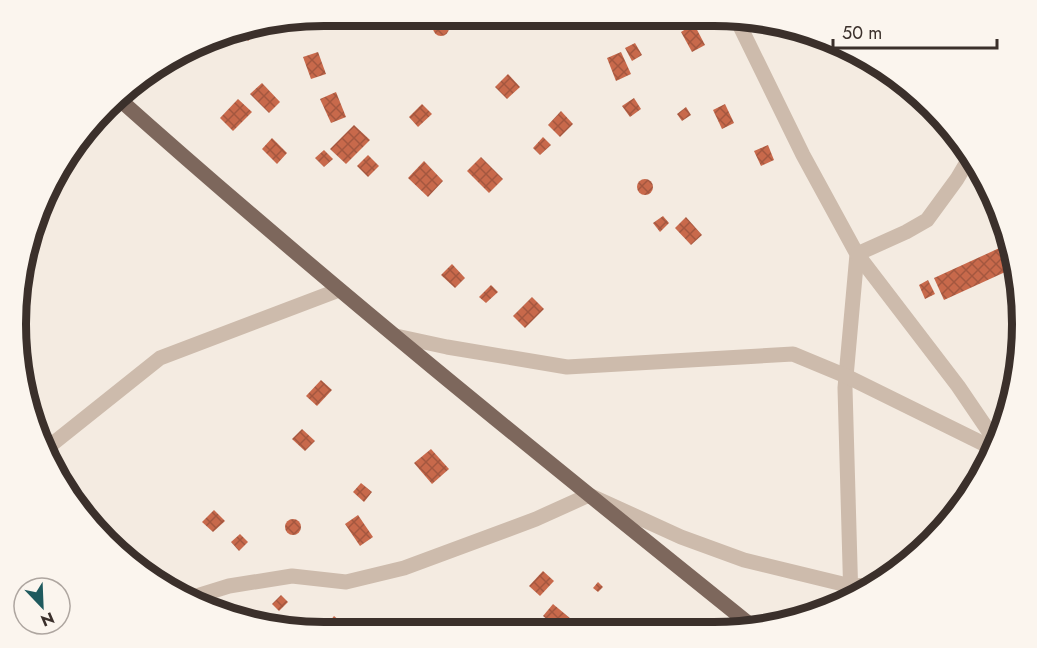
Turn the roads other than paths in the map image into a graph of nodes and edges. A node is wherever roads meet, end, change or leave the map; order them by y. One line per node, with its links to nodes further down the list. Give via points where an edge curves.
1 (740, 27): 4 (street)
2 (123, 104): 5 (main road)
3 (965, 165): 4 (street, via 927,220)
4 (856, 254): 7 (street); 8 (street)
5 (339, 290): 6 (main road); 9 (street, via 160,358)
6 (396, 336): 7 (street, via 567,367 793,354); 11 (main road)
7 (846, 376): 10 (street); 12 (street)
8 (991, 434)
9 (51, 445)
10 (986, 445)
11 (589, 495): 13 (street, via 681,537); 14 (street, via 404,568 346,582 292,576); 15 (main road)
12 (851, 589)
13 (846, 591)
14 (199, 595)
15 (745, 621)

